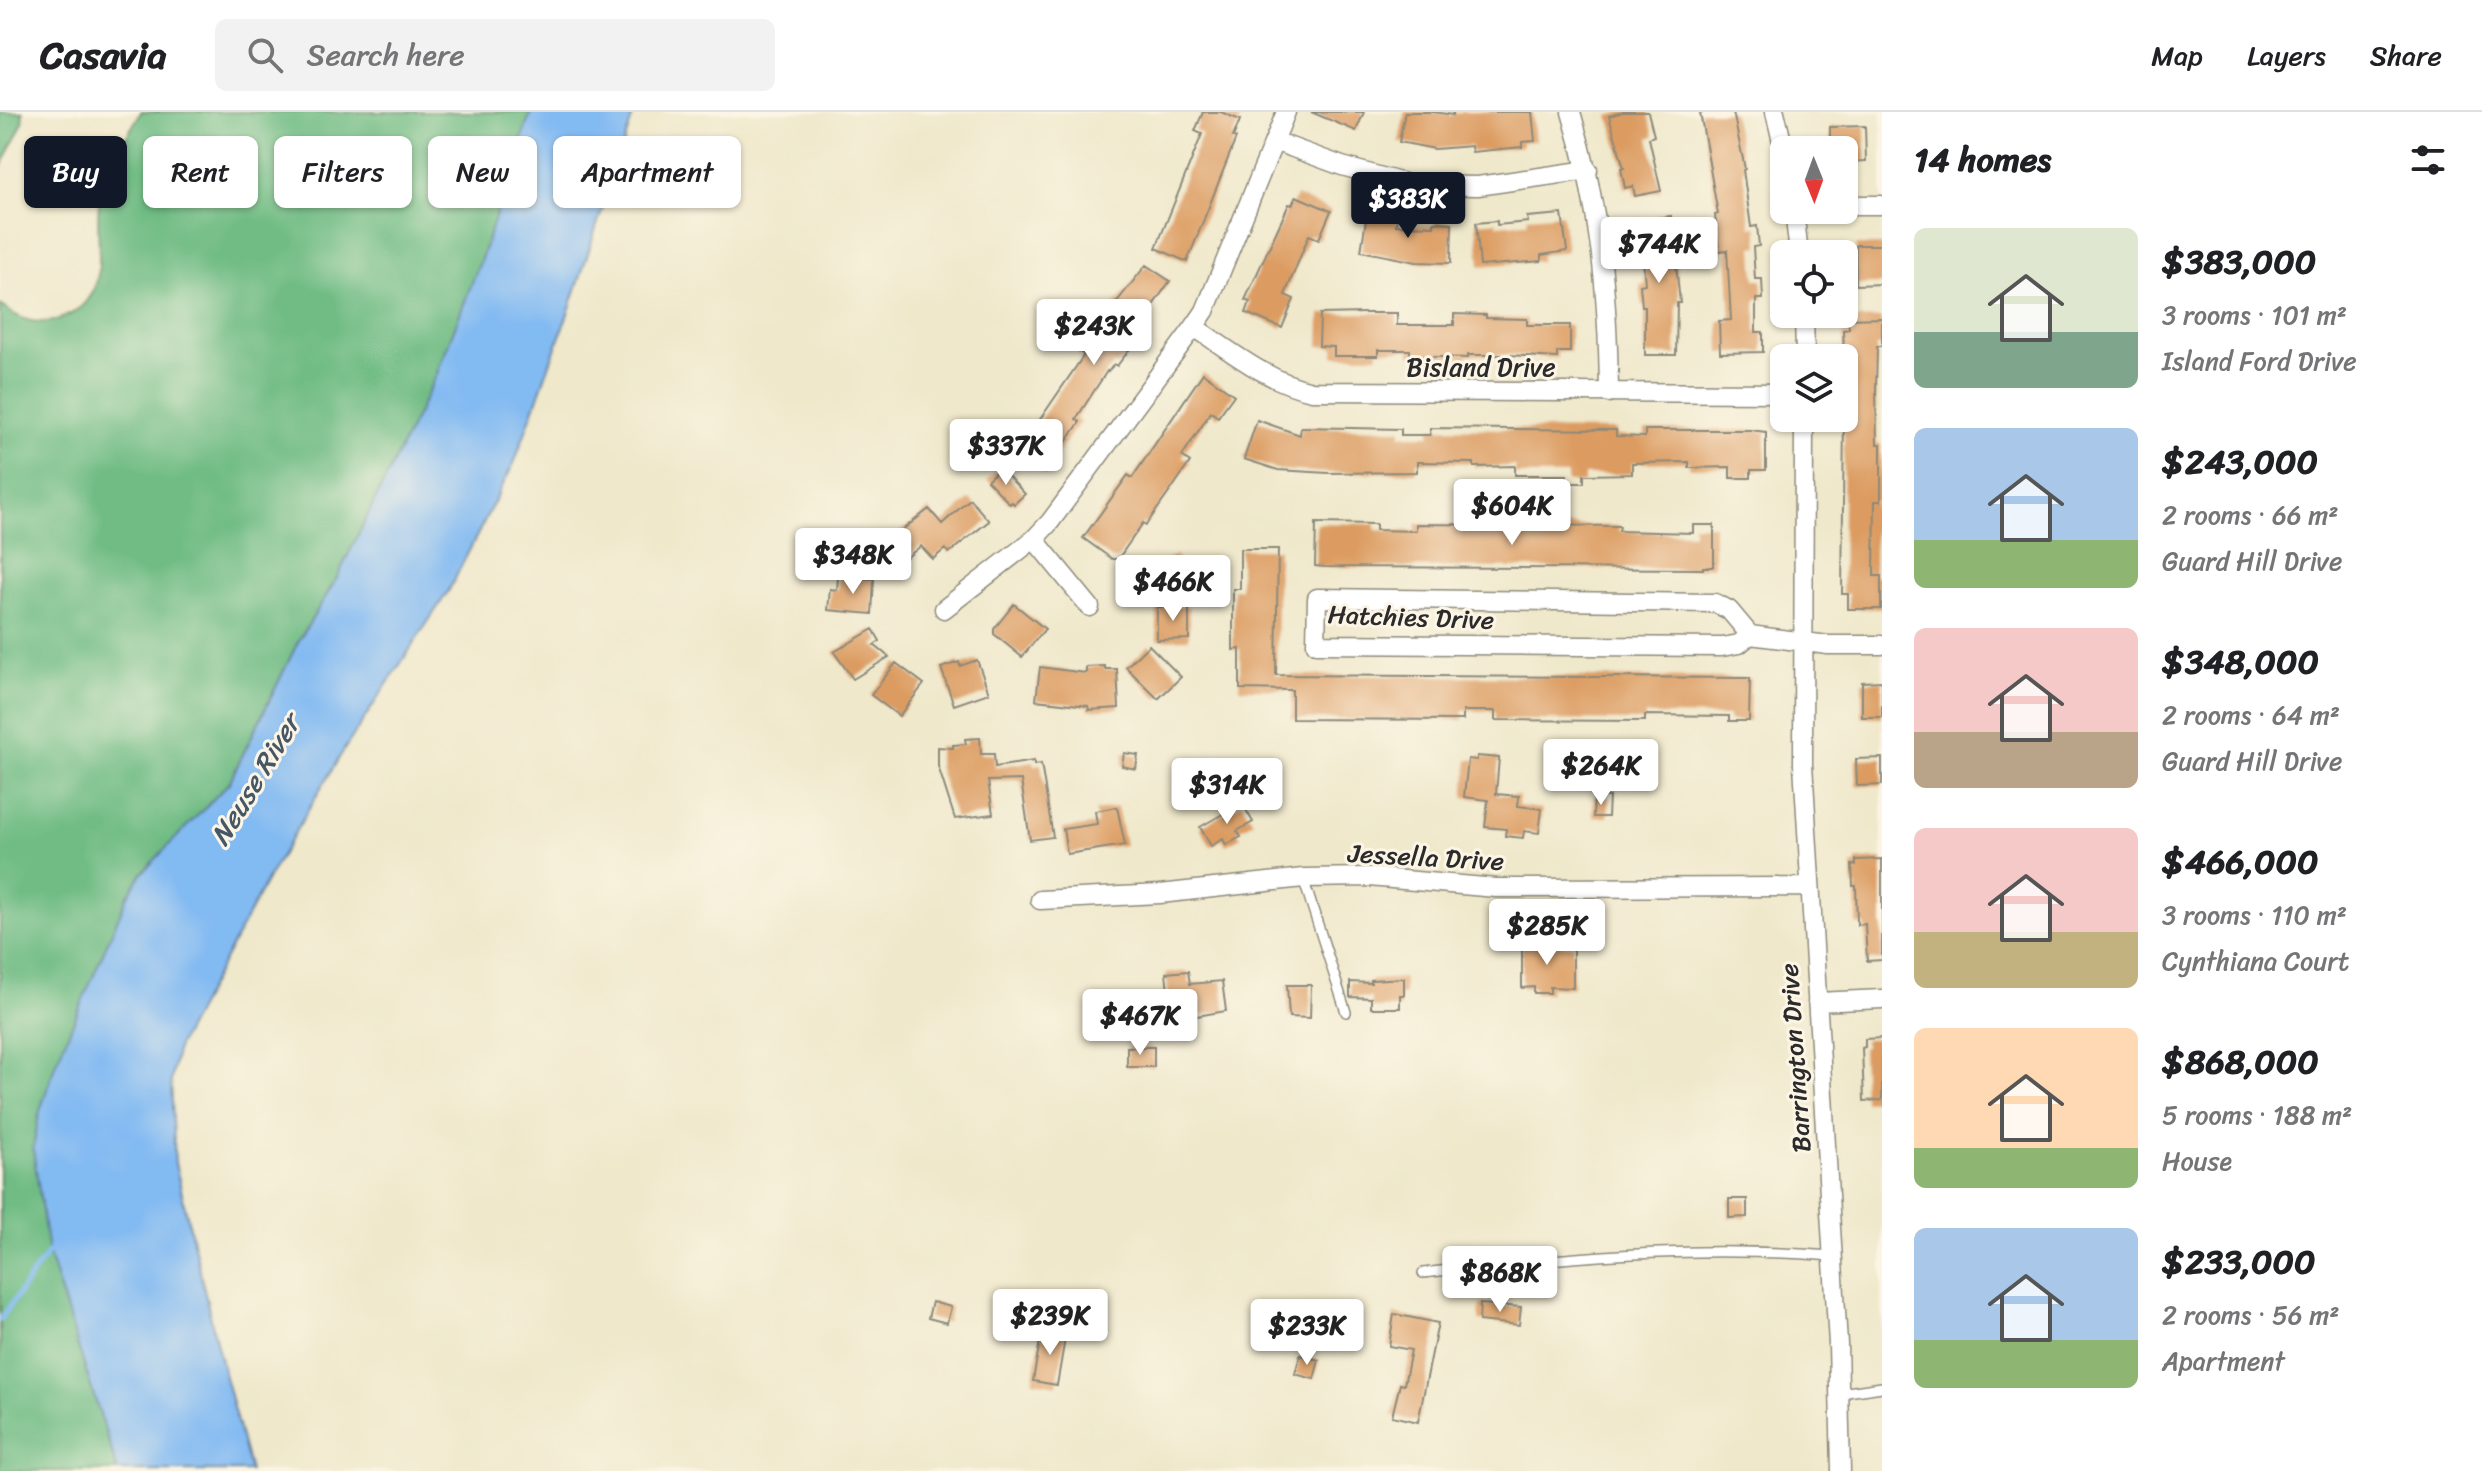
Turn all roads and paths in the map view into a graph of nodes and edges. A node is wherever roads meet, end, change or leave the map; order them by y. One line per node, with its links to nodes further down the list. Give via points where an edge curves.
1 (1286, 112): 5 (street)
2 (1571, 112): 6 (street)
3 (1775, 112): 4 (street)
4 (1781, 136)
5 (1274, 141): 6 (street, via 1411,185 1478,186); 9 (street)
6 (1588, 170): 10 (street, via 1602,248)
7 (1858, 205): 8 (street)
8 (1882, 205)
9 (1194, 327): 10 (street, Bisland Drive, via 1274,378 1312,391); 13 (street)
10 (1609, 393): 11 (street, Bisland Drive)
11 (1770, 393)
12 (1804, 432): 17 (street, Barrington Drive)
13 (1034, 539): 14 (street); 15 (street)
14 (1090, 607)
15 (944, 609)
16 (1750, 635): 16 (street, Hatchies Drive, via 1729,610 1715,603 1317,598 1316,644 1722,647); 17 (street, Hatchies Drive)
17 (1801, 642): 18 (street, Hatchies Drive); 20 (street, Barrington Drive)
18 (1882, 645)
19 (1303, 878): 20 (street, Jessella Drive, via 1369,877 1496,888); 21 (street, Jessella Drive, via 1160,894); 24 (lane)
20 (1810, 887): 23 (street, Barrington Drive)
21 (1040, 900)
22 (1882, 999): 23 (street)
23 (1817, 1002): 25 (street, Barrington Drive)
24 (1346, 1012)
25 (1833, 1256): 26 (lane, via 1704,1250 1579,1256); 28 (street, Barrington Drive)
26 (1423, 1273)
27 (1882, 1387): 28 (lane)
28 (1840, 1393): 29 (street, Barrington Drive)
29 (1841, 1471)

